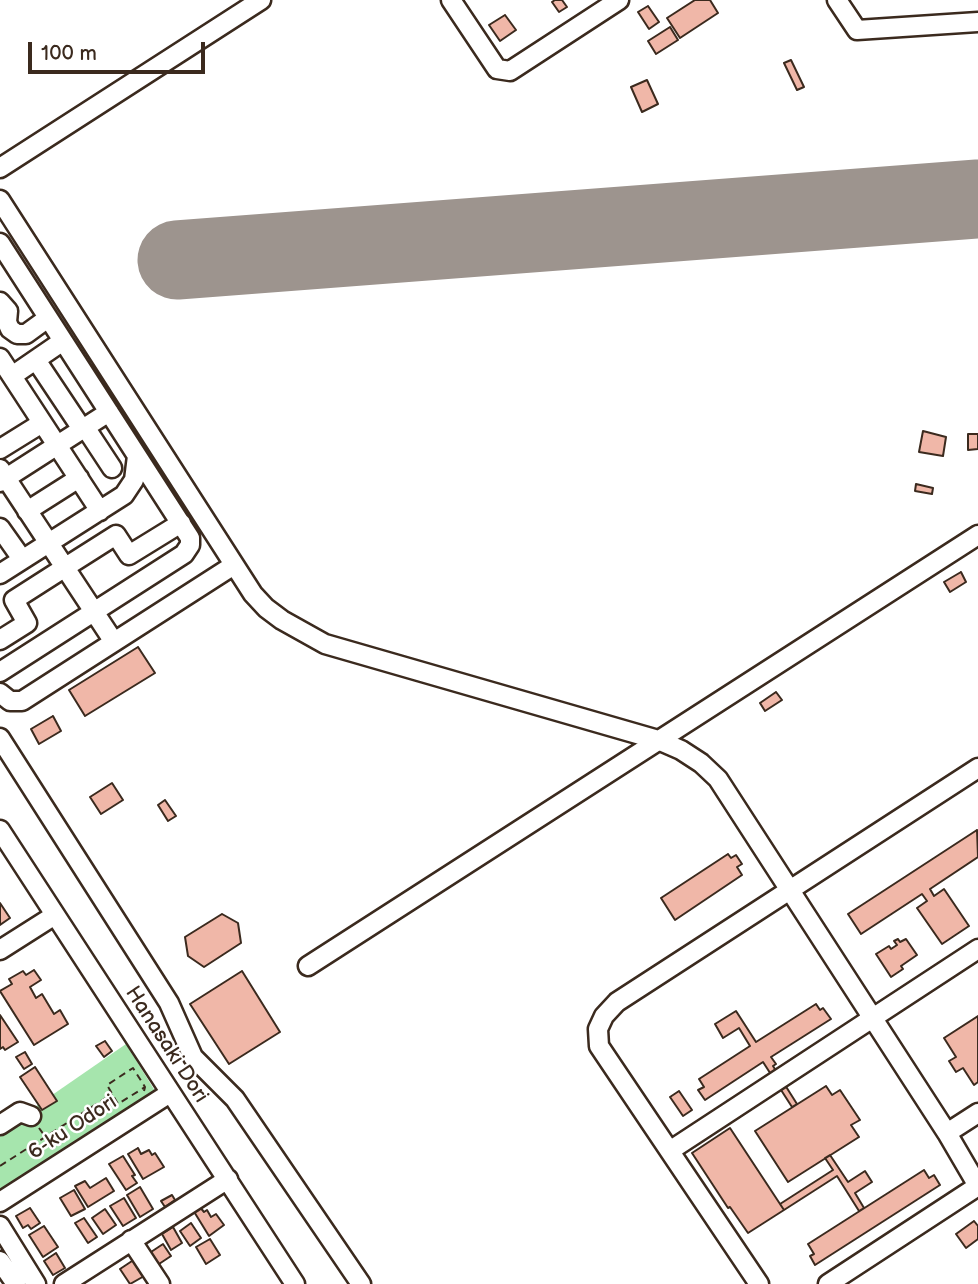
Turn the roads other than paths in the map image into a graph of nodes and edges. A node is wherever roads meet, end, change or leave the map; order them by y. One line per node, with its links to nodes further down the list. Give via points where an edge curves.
1 (261, 0): 6 (street)
2 (451, 0): 3 (street, via 497,69 510,71)
3 (619, 0)
4 (843, 2): 5 (street, via 857,30)
5 (978, 22)
6 (0, 168)
7 (0, 200): 32 (street)
8 (0, 243): 9 (street)
9 (8, 263): 11 (street)
10 (0, 302): 11 (street, via 8,311 10,329 17,334 26,334)
11 (48, 318): 12 (street)
12 (63, 341): 14 (street); 16 (street)
13 (0, 358): 15 (street)
14 (36, 360): 15 (street); 18 (street)
15 (12, 376): 17 (street)
16 (109, 412): 18 (street); 21 (street)
17 (43, 423): 19 (street); 20 (street, via 14,432)
18 (83, 428): 19 (street); 22 (street, via 96,457)
19 (57, 445): 23 (street); 24 (street)
20 (0, 449)
21 (137, 456): 26 (street, via 134,480 124,495); 27 (street)
22 (112, 468)
23 (2, 477): 25 (street)
24 (79, 478): 25 (street); 26 (street)
25 (27, 511): 30 (street)
26 (100, 511): 30 (street)
27 (181, 523): 33 (street, via 129,555 116,535); 35 (street, via 190,538 184,554)
28 (0, 528): 31 (street)
29 (978, 535): 41 (street)
30 (48, 543): 31 (street); 33 (street)
31 (22, 559): 34 (street)
32 (234, 565): 37 (street); 41 (street, via 266,607 325,644)
33 (64, 568): 35 (street); 36 (street, via 14,600 27,623)
34 (0, 574)
35 (94, 612): 37 (street); 38 (street)
36 (0, 640)
37 (114, 642): 39 (street, via 22,701 10,701)
38 (0, 672)
39 (0, 693)
40 (0, 738): 67 (street, via 169,1003 193,1057 235,1099)
41 (658, 740): 44 (street, via 701,763 718,779); 48 (street)
42 (975, 776): 44 (street)
43 (0, 830): 45 (street, Hanasaki Dori)
44 (790, 890): 49 (street); 55 (street, via 617,1002 598,1029 599,1046)
45 (55, 915): 47 (street); 50 (street, Hanasaki Dori)
46 (978, 949): 49 (street)
47 (0, 950)
48 (308, 966)
49 (873, 1018): 54 (street); 55 (street)
50 (170, 1093): 56 (street, Hanasaki Dori); 58 (street, 6-ku Odori)
51 (978, 1113): 54 (street)
52 (31, 1115): 53 (street, via 20,1112)
53 (0, 1125)
54 (947, 1133): 57 (street)
55 (671, 1150): 68 (street)
56 (228, 1180): 60 (street); 66 (street, Hanasaki Dori)
57 (978, 1186): 69 (street)
58 (0, 1202)
59 (0, 1226): 63 (street)
60 (131, 1240): 64 (street); 65 (street)
61 (0, 1261): 62 (street)
62 (16, 1284)
63 (36, 1284)
64 (64, 1284)
65 (160, 1284)
66 (295, 1284)
67 (360, 1284)
68 (759, 1284)
69 (828, 1284)

